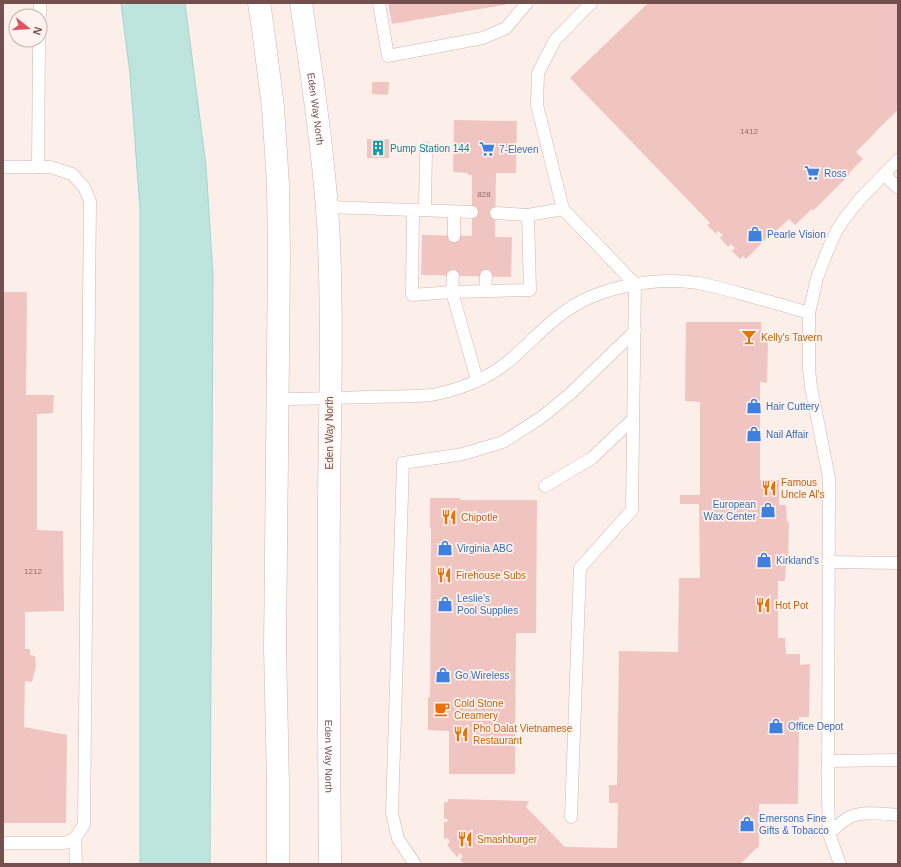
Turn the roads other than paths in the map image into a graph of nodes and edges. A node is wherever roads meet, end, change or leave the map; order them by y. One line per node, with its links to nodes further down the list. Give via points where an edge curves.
1 (259, 3): 30 (street, via 273,107 278,184)
2 (301, 3): 13 (street, Eden Way North)
3 (379, 3): 4 (lane, via 388,56 483,38 506,28)
4 (527, 3)
5 (591, 3): 14 (lane, via 555,40 538,73 537,105)
6 (40, 48): 10 (lane)
7 (426, 148): 15 (lane)
8 (898, 160): 11 (lane)
9 (3, 167): 10 (lane)
10 (38, 167): 40 (lane, via 50,167 72,174 84,187 90,201 84,825)
11 (884, 174): 12 (lane); 26 (lane, via 860,199 838,228 818,278)
12 (898, 188)
13 (327, 208): 15 (lane); 29 (street, Eden Way North, via 331,301)
14 (564, 209): 19 (lane); 23 (lane)
15 (419, 210): 16 (lane); 25 (lane, via 412,295)
16 (454, 212): 17 (lane); 20 (lane)
17 (472, 212)
18 (496, 213): 19 (lane)
19 (528, 215): 24 (lane, via 530,290)
20 (454, 236)
21 (453, 276): 25 (lane)
22 (486, 276): 24 (lane)
23 (635, 284): 26 (lane, via 682,281 699,283); 27 (lane); 28 (lane, via 596,295 568,309 503,366)
24 (485, 291): 25 (lane)
25 (452, 292): 28 (lane)
26 (809, 313): 33 (lane, via 811,387 829,478)
27 (634, 331): 31 (lane); 45 (lane, via 571,393 542,417 503,442 463,454 403,463 392,813 398,839)
28 (477, 380): 29 (lane, via 433,394)
29 (330, 398): 30 (lane); 44 (street, Eden Way North)
30 (277, 399): 43 (street, via 275,648)
31 (633, 420): 32 (lane, via 592,458); 38 (lane, via 632,510 580,568)
32 (545, 486)
33 (828, 562): 34 (lane); 36 (lane)
34 (898, 563)
35 (898, 760): 36 (lane)
36 (828, 761): 39 (lane)
37 (898, 815): 39 (lane, via 860,813 841,823)
38 (571, 817)
39 (829, 834): 46 (lane)
40 (75, 838): 41 (lane, via 65,843); 42 (lane)
41 (3, 843)
42 (76, 864)
43 (278, 864)
44 (330, 864)
45 (415, 864)
46 (840, 864)

